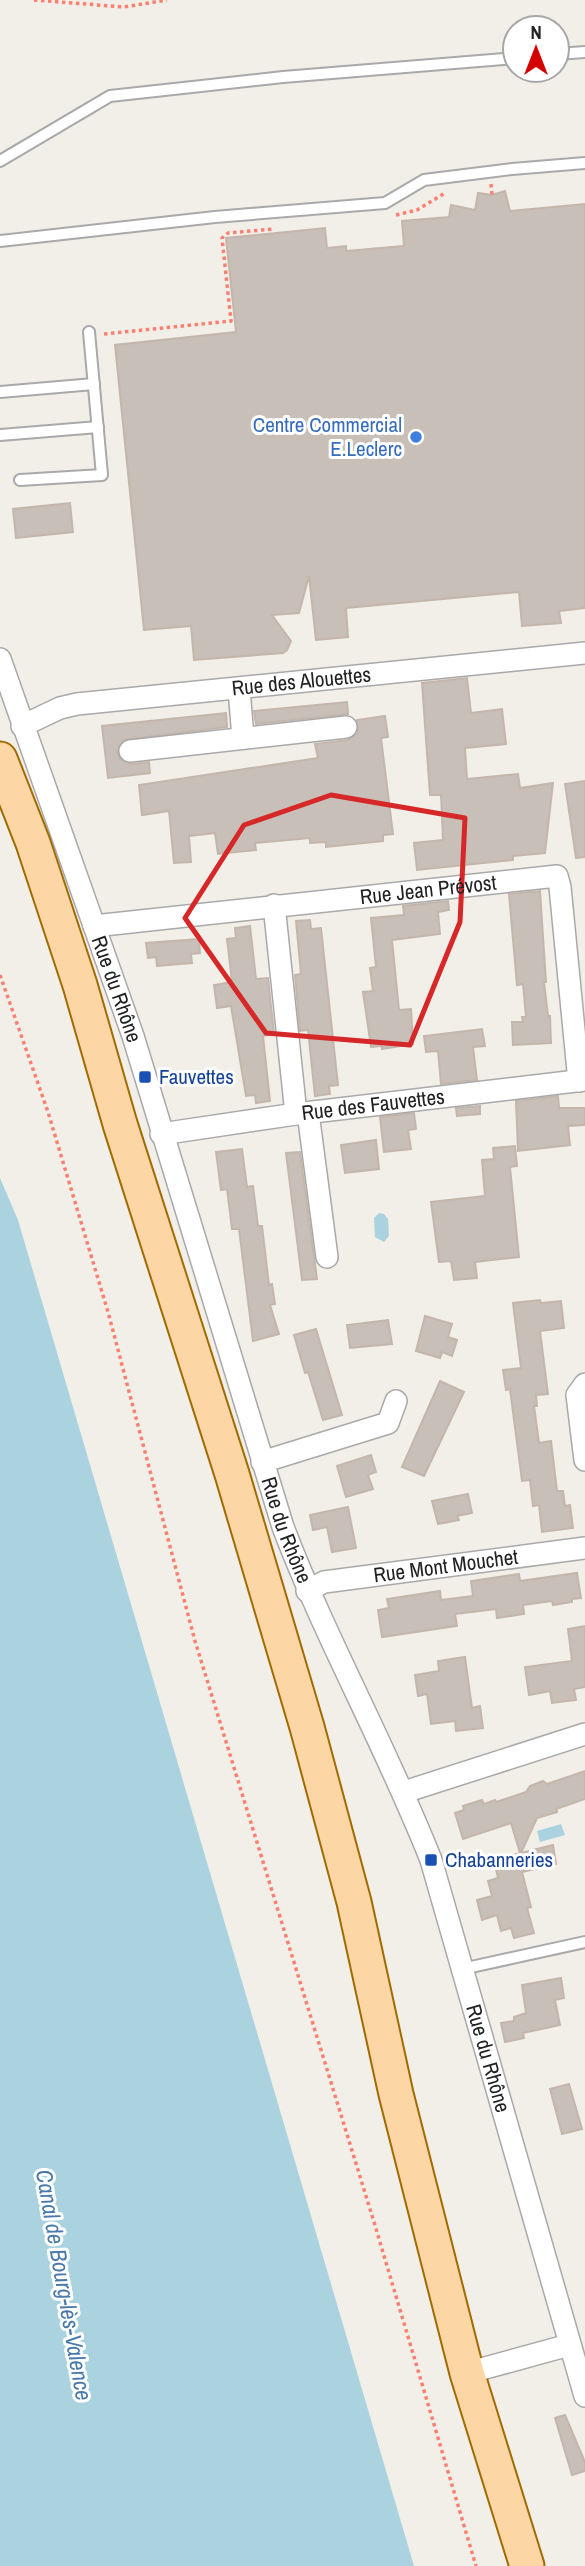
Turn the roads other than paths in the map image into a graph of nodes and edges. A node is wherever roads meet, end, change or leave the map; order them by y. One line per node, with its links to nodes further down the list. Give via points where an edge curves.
1 (501, 59): 2 (lane, via 110,96)
2 (0, 161)
3 (585, 163): 4 (lane, via 424,180 385,203)
4 (0, 240)
5 (89, 331): 6 (lane)
6 (94, 384): 7 (lane); 8 (lane)
7 (0, 392)
8 (98, 427): 9 (lane); 10 (lane, via 102,475)
9 (0, 435)
10 (20, 480)
11 (585, 653): 13 (street, Rue des Alouettes)
12 (0, 659): 14 (street, Rue du Rhône)
13 (239, 689): 14 (street, Rue des Alouettes, via 77,704); 16 (street)
14 (22, 726): 20 (street, Rue du Rhône)
15 (346, 727): 16 (street)
16 (243, 738): 17 (street)
17 (130, 751)
18 (0, 759): 36 (main road, via 80,985 307,1727 354,1902 396,2094)
19 (274, 905): 20 (street, Rue Jean Prévost); 21 (street, Rue Jean Prévost, via 556,877); 22 (street)
20 (94, 926): 23 (street, Rue du Rhône)
21 (582, 1081): 22 (street, Rue des Fauvettes)
22 (302, 1113): 23 (street, Rue des Fauvettes); 24 (street)
23 (161, 1134): 28 (street, Rue du Rhône)
24 (327, 1257)
25 (585, 1384): 27 (street, via 577,1395)
26 (396, 1402): 28 (street, via 388,1423)
27 (585, 1460)
28 (262, 1462): 30 (street, Rue du Rhône)
29 (585, 1548): 30 (street, Rue Mont Mouchet, via 324,1582)
30 (307, 1591): 32 (street, Rue du Rhône)
31 (585, 1734): 32 (street)
32 (404, 1793): 34 (street, Rue du Rhône, via 430,1860)
33 (585, 1942): 34 (lane)
34 (462, 1969): 35 (street, Rue du Rhône)
35 (569, 2345): 36 (street); 37 (street, Rue du Rhône)
36 (467, 2373): 38 (main road)
37 (584, 2393)
38 (527, 2566)

